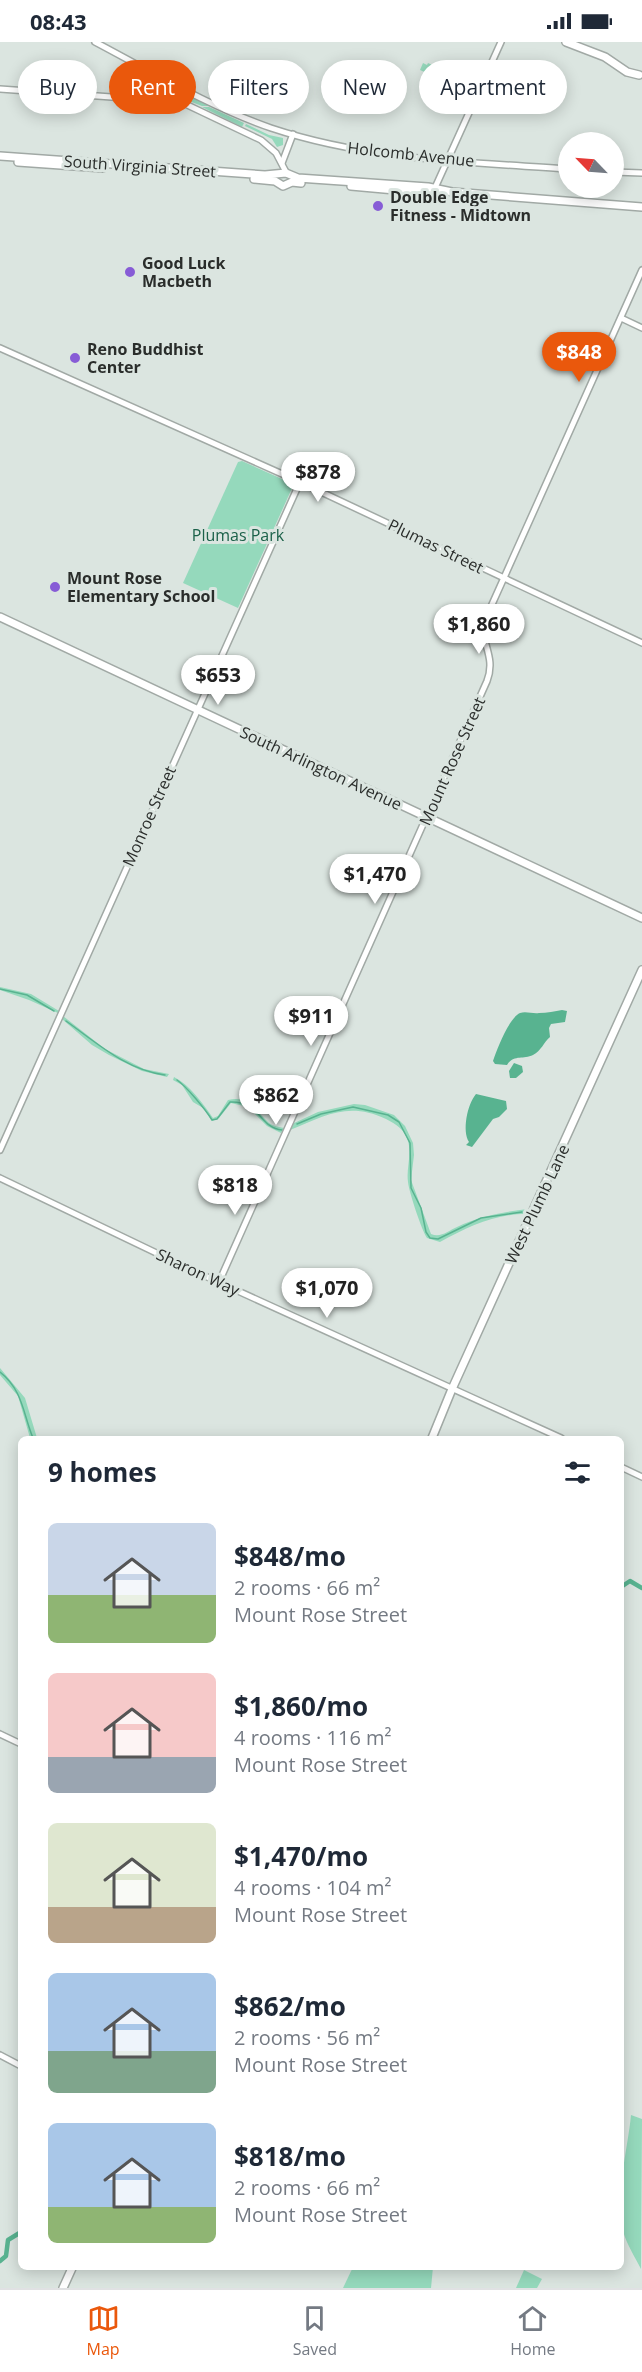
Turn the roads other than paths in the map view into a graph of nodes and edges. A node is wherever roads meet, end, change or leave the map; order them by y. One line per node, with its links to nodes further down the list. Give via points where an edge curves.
1 (95, 42): 6 (street, Holcomb Avenue, via 240,116)
2 (501, 42): 10 (street)
3 (566, 42): 4 (main road)
4 (641, 76)
5 (0, 89): 8 (street, via 181,102 257,138)
6 (293, 134): 7 (street); 10 (street, Holcomb Avenue, via 368,152)
7 (286, 148): 8 (street); 12 (street)
8 (272, 150): 12 (street)
9 (0, 158): 11 (main road, South Virginia Street); 11 (main road, South Virginia Street)
10 (447, 160): 14 (street, Holcomb Avenue); 18 (street)
11 (51, 162): 13 (main road, South Virginia Street); 13 (main road, South Virginia Street)
12 (282, 164): 17 (street)
13 (126, 167): 17 (main road, South Virginia Street); 17 (main road, South Virginia Street, via 279,183 278,178)
14 (558, 168)
15 (624, 173): 16 (street)
16 (642, 174)
17 (287, 177): 18 (main road, South Virginia Street)
18 (434, 190): 19 (main road, South Virginia Street)
19 (642, 207)
20 (642, 270): 21 (street, Mount Rose Street)
21 (621, 318): 22 (street); 25 (street, Mount Rose Street)
22 (642, 328)
23 (0, 348): 24 (street, Plumas Street)
24 (300, 482): 25 (street, Plumas Street); 28 (street, Monroe Street)
25 (504, 579): 27 (street, Plumas Street); 29 (street, Mount Rose Street, via 483,627 491,656 489,676)
26 (0, 617): 28 (main road, South Arlington Avenue)
27 (642, 643)
28 (197, 710): 29 (main road, South Arlington Avenue); 32 (street, Monroe Street)
29 (426, 817): 30 (main road, South Arlington Avenue); 34 (street, Mount Rose Street)
30 (642, 918)
31 (642, 970): 35 (main road, West Plumb Lane)
32 (0, 1150)
33 (0, 1178): 34 (street, Sharon Way)
34 (219, 1282): 35 (street, Sharon Way)
35 (452, 1389): 36 (main road, West Plumb Lane); 37 (street, Sharon Way)
36 (433, 1436)
37 (557, 1436)
38 (624, 1468): 39 (street)
39 (642, 1477)
40 (0, 1734): 41 (street)
41 (18, 1742)
42 (0, 2055): 43 (street)
43 (18, 2064)
44 (71, 2270): 45 (main road)
45 (63, 2288)

